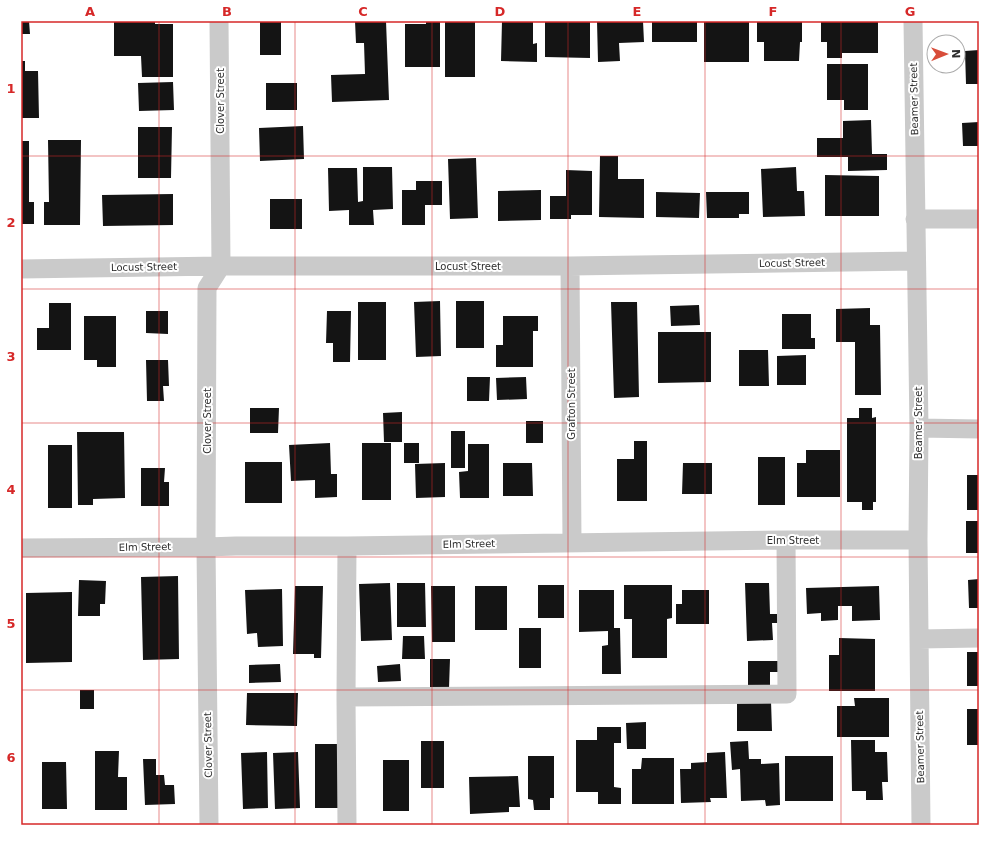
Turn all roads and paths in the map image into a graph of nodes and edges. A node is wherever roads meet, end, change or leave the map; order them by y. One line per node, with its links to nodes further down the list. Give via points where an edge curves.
1 (219, 21): 6 (street, Clover Street)
2 (913, 21): 3 (street, Beamer Street)
3 (915, 219): 4 (street); 5 (street, Beamer Street)
4 (979, 219)
5 (916, 261): 7 (street, Locust Street); 9 (street, Beamer Street)
6 (221, 266): 7 (street, Locust Street); 8 (street, Locust Street); 15 (street, Clover Street, via 207,288)
7 (570, 266): 13 (street, Grafton Street)
8 (21, 269)
9 (919, 428): 10 (street); 12 (street, Beamer Street)
10 (979, 428)
11 (786, 540): 12 (street, Elm Street); 13 (street, Elm Street); 19 (street, via 787,694)
12 (918, 540): 18 (street, Beamer Street)
13 (572, 542): 14 (street, Elm Street)
14 (347, 546): 15 (street, Elm Street); 19 (street)
15 (206, 547): 16 (street, Elm Street); 20 (street, Clover Street)
16 (21, 548)
17 (979, 638): 18 (street)
18 (919, 639): 22 (street, Beamer Street)
19 (346, 697): 21 (street)
20 (209, 825)
21 (347, 825)
22 (921, 825)

